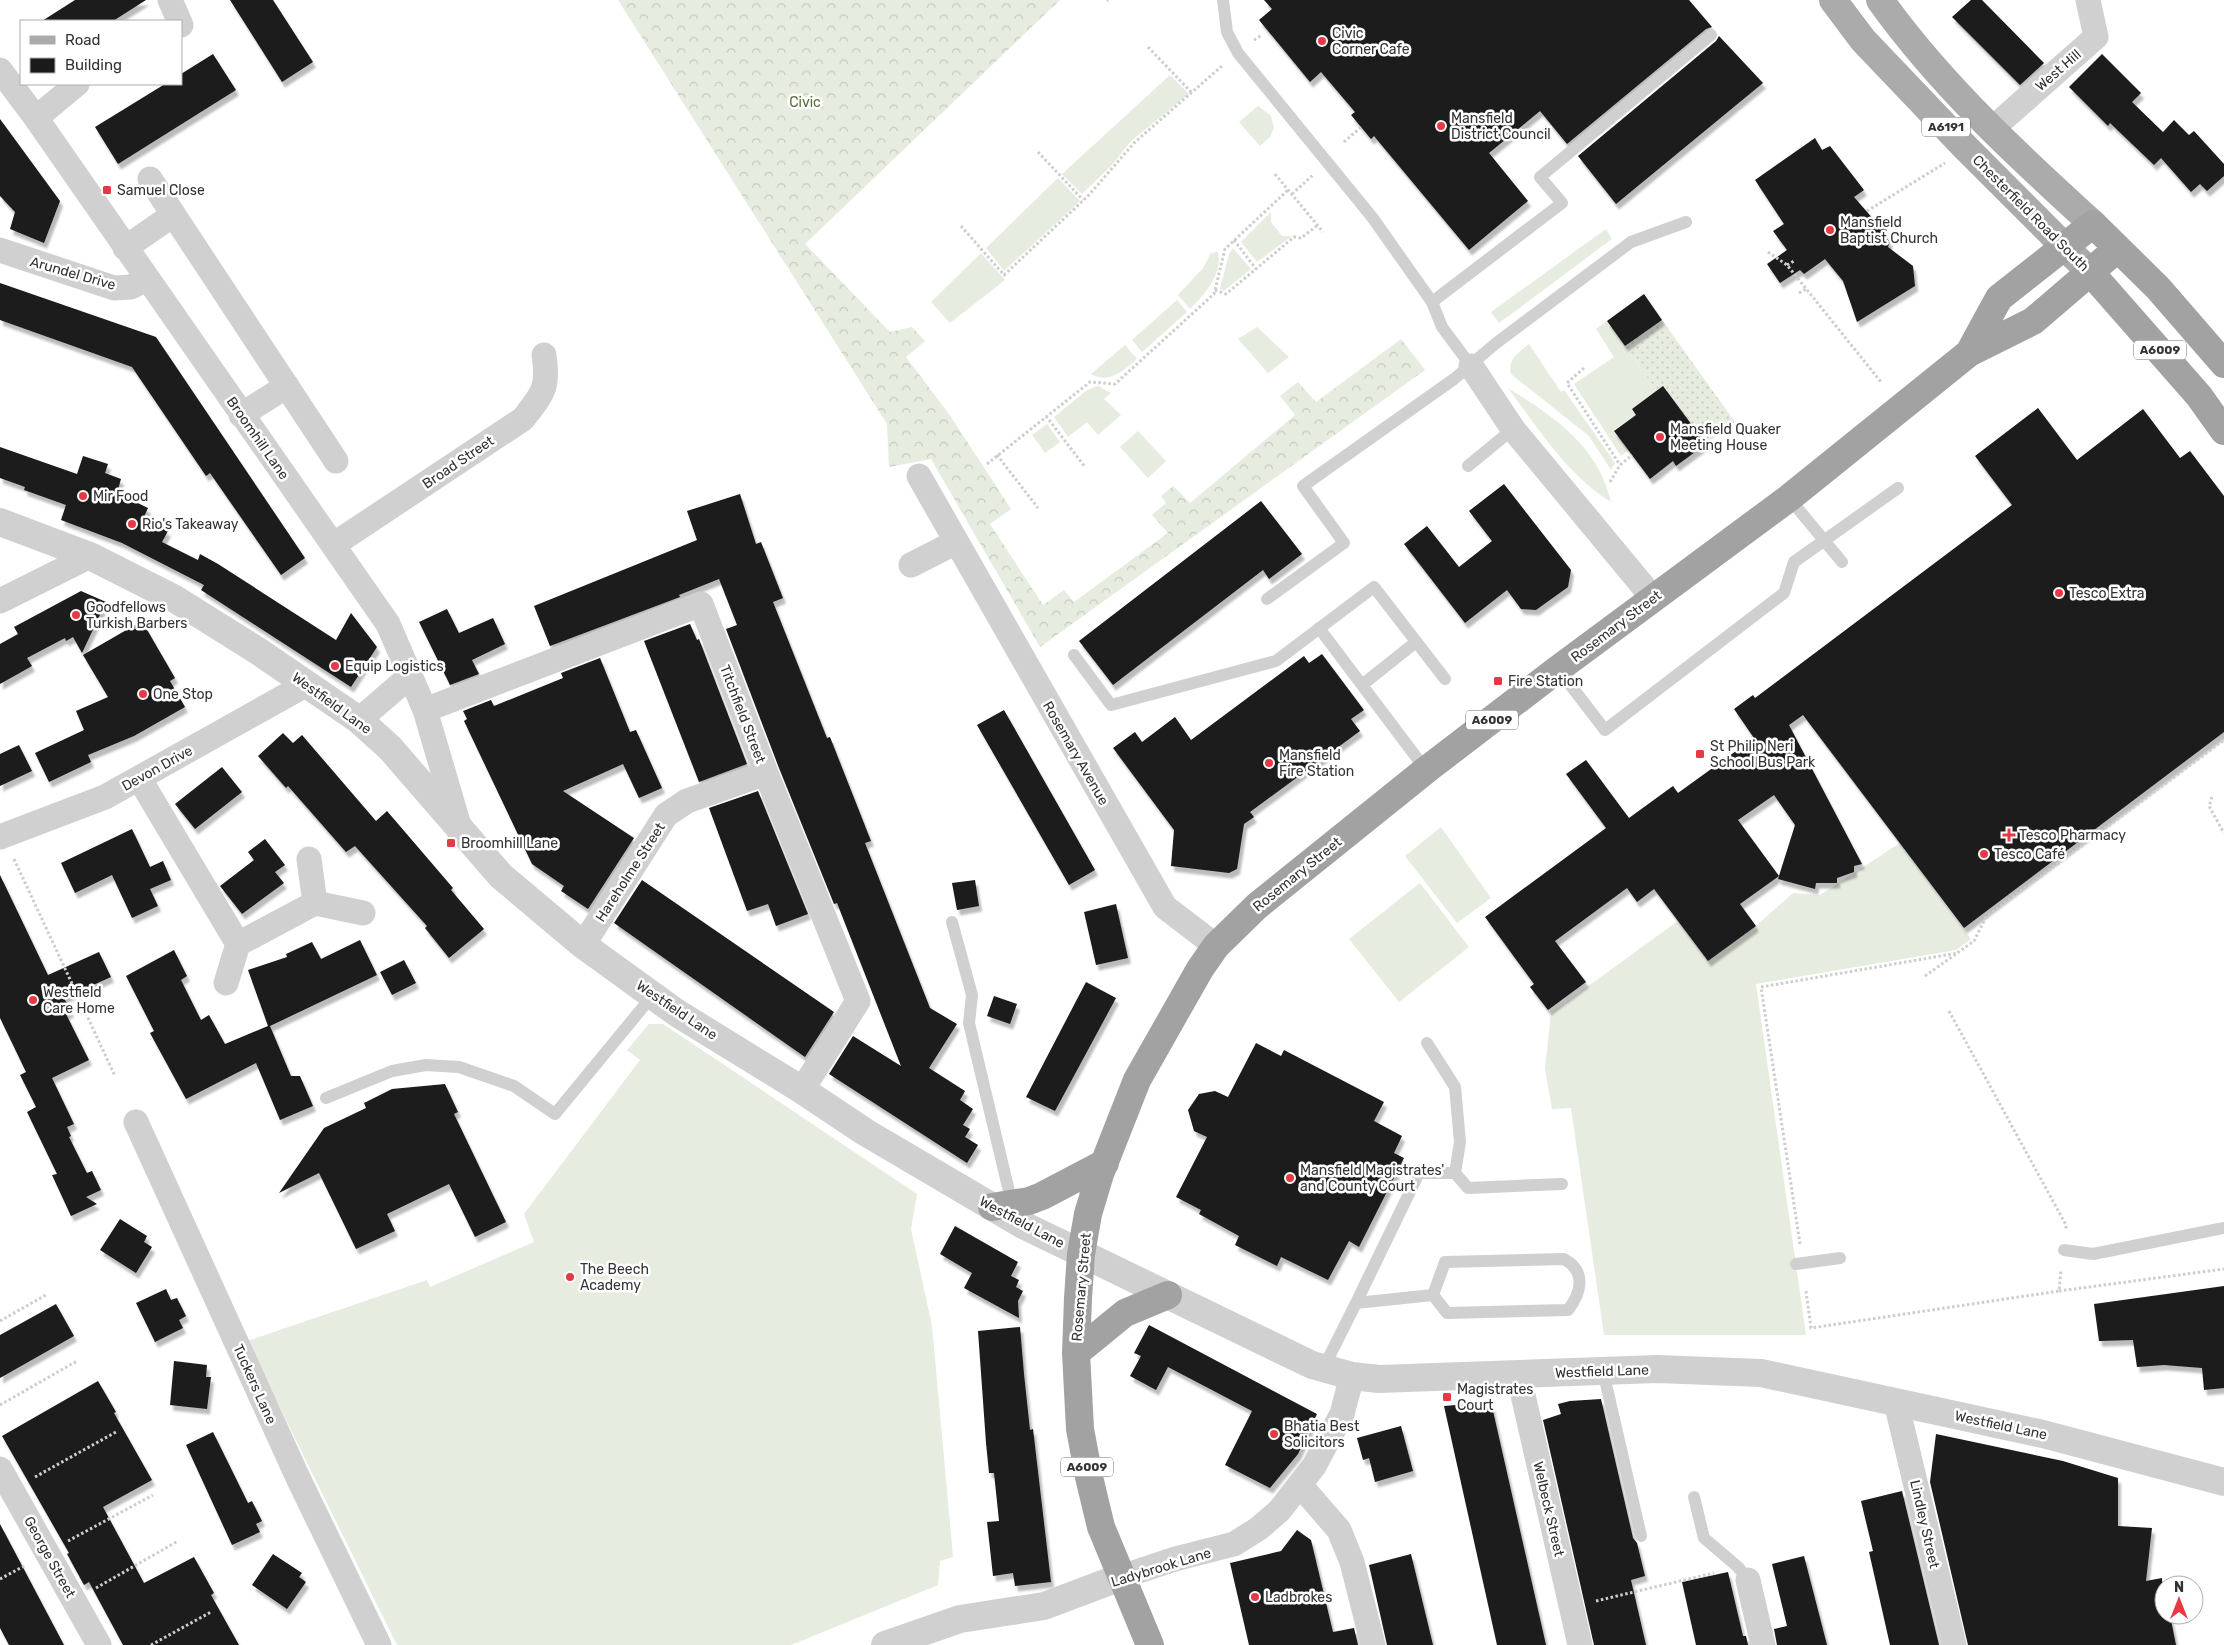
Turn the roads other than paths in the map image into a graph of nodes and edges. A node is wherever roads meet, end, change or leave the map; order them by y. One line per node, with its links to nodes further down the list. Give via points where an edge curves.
1 (170, 0): 6 (street)
2 (1223, 0): 22 (lane, via 1226,32 1238,53 1372,217)
3 (1833, 0): 17 (main road, Chesterfield Road South / A6191, via 1863,40)
4 (1880, 0): 11 (main road, A6191, via 1948,86)
5 (2088, 0): 11 (street, West Hill, via 2096,37)
6 (179, 20)
7 (1711, 35): 22 (lane, via 1540,177 1562,203)
8 (0, 70): 10 (street, Broomhill Lane)
9 (76, 85): 10 (street)
10 (36, 118): 16 (street, Broomhill Lane)
11 (1992, 128): 15 (main road, A6191)
12 (150, 180): 13 (street)
13 (173, 215): 16 (street); 27 (street)
14 (1686, 222): 26 (lane, via 1631,242 1495,344)
15 (2093, 224): 17 (highway, Rosemary Street / A6009); 19 (highway, A6009)
16 (125, 248): 21 (street, Broomhill Lane)
17 (2064, 248): 20 (main road, Chesterfield Road South / A6191); 23 (highway, Rosemary Street / A6009, via 1999,298)
18 (0, 250): 21 (street, Arundel Drive, via 114,288)
19 (2117, 250): 20 (highway, Rosemary Street / A6009); 25 (highway, A6009, via 2158,288)
20 (2090, 273): 23 (highway, Rosemary Street / A6009, via 2033,321); 30 (highway, Chesterfield Road South / A6009, via 2199,396)
21 (146, 279): 28 (street, Broomhill Lane)
22 (1432, 302): 26 (lane, via 1442,328)
23 (1969, 354): 35 (highway, Rosemary Street / A6009)
24 (544, 355): 39 (street, Broad Street, via 548,378 541,396 522,419)
25 (2224, 364)
26 (1471, 366): 29 (street); 44 (lane, via 1303,486 1344,543)
27 (287, 386): 28 (street); 31 (street)
28 (242, 415): 39 (street, Broomhill Lane)
29 (1513, 429): 32 (lane); 43 (street)
30 (2224, 432)
31 (336, 460)
32 (1468, 466)
33 (918, 476): 38 (street, Rosemary Avenue)
34 (1898, 488): 37 (lane)
35 (1789, 498): 37 (lane); 43 (highway, Rosemary Street / A6009)
36 (0, 522): 40 (street, Westfield Lane)
37 (1824, 541): 41 (lane); 49 (lane, via 1794,562 1784,593 1605,730)
38 (956, 542): 42 (street); 67 (street, Rosemary Avenue, via 1165,907)
39 (333, 545): 50 (street, Broomhill Lane, via 388,624)
40 (90, 556): 45 (street); 52 (street, Westfield Lane, via 175,599)
41 (1842, 562)
42 (911, 565)
43 (1653, 598): 49 (highway, Rosemary Street / A6009)
44 (1267, 599)
45 (0, 601)
46 (1319, 628): 47 (lane, via 1374,586); 48 (lane, via 1276,661 1111,705); 53 (lane)
47 (1416, 642): 51 (lane); 53 (lane)
48 (1074, 655)
49 (1558, 669): 56 (highway, Rosemary Street / A6009)
50 (410, 676): 54 (street, Broomhill Lane); 55 (street)
51 (1444, 679)
52 (307, 684): 55 (street, Westfield Lane); 58 (street, Devon Drive)
53 (1362, 685): 56 (lane)
54 (425, 710): 57 (street, Titchfield Street, via 701,604); 59 (street, Broomhill Lane)
55 (359, 720): 59 (street, Westfield Lane, via 390,748)
56 (1426, 770): 67 (highway, Rosemary Street / A6009, via 1257,906)
57 (766, 773): 66 (street, Hareholme Street, via 687,801 666,815); 71 (street, Titchfield Street, via 858,1001)
58 (139, 778): 60 (street, Devon Drive, via 105,797); 65 (street)
59 (462, 834): 66 (street, Westfield Lane, via 501,876)
60 (1, 836)
61 (309, 859): 62 (street)
62 (315, 903): 63 (street); 65 (street)
63 (362, 914)
64 (952, 922): 77 (lane, via 972,995 969,1023)
65 (238, 944): 68 (street)
66 (583, 945): 69 (street, Westfield Lane)
67 (1216, 946): 74 (highway, Rosemary Street / A6009, via 1200,968 1137,1080)
68 (226, 984)
69 (653, 995): 71 (street, Westfield Lane); 72 (lane, via 555,1114 514,1086 459,1067 426,1065 392,1071)
70 (1427, 1043): 75 (lane, via 1455,1087 1460,1142)
71 (802, 1090): 77 (street, Westfield Lane, via 865,1132)
72 (326, 1098)
73 (136, 1122): 101 (street, Tuckers Lane, via 299,1480)
74 (1105, 1163): 77 (highway, via 1042,1196); 80 (highway, Rosemary Street / A6009, via 1088,1214)
75 (1455, 1173): 76 (lane, via 1468,1188); 85 (lane, via 1419,1173)
76 (1562, 1184)
77 (1002, 1205): 80 (street, Westfield Lane)
78 (2224, 1228): 79 (lane, via 2094,1254)
79 (2064, 1250)
80 (1081, 1254): 83 (street, Westfield Lane); 86 (highway, Rosemary Street / A6009)
81 (1840, 1258): 82 (lane)
82 (1796, 1264)
83 (1168, 1295): 86 (highway, via 1125,1313); 87 (street, Westfield Lane)
84 (1433, 1295): 84 (lane, via 1445,1262 1564,1259 1578,1270 1580,1280 1580,1289 1568,1310 1447,1313); 85 (lane)
85 (1356, 1303): 87 (lane)
86 (1076, 1353): 98 (highway, Rosemary Street / A6009, via 1080,1429 1088,1476 1101,1527)
87 (1323, 1369): 90 (street, Westfield Lane)
88 (1604, 1371): 89 (street, Westfield Lane); 91 (street, Westfield Lane, via 1760,1372); 96 (lane)
89 (1518, 1373): 90 (street, Westfield Lane, via 1379,1379); 104 (street, Welbeck Street)
90 (1352, 1376): 94 (street, Ladybrook Lane, via 1342,1414)
91 (1896, 1402): 93 (street, Westfield Lane, via 2043,1434); 106 (street, Lindley Street)
92 (0, 1469): 100 (street, George Street)
93 (2224, 1482)
94 (1300, 1485): 98 (street, Ladybrook Lane, via 1279,1511 1234,1544); 103 (street, via 1339,1530 1352,1562)
95 (1694, 1497): 97 (lane, via 1704,1538)
96 (1641, 1536)
97 (1743, 1573): 105 (street)
98 (1121, 1577): 99 (street, Ladybrook Lane, via 1044,1606 960,1619); 102 (highway, Rosemary Street / A6009)
99 (902, 1642)
100 (99, 1645)
101 (379, 1645)
102 (1150, 1645)
103 (1373, 1645)
104 (1580, 1645)
105 (1763, 1645)
106 (1954, 1645)

